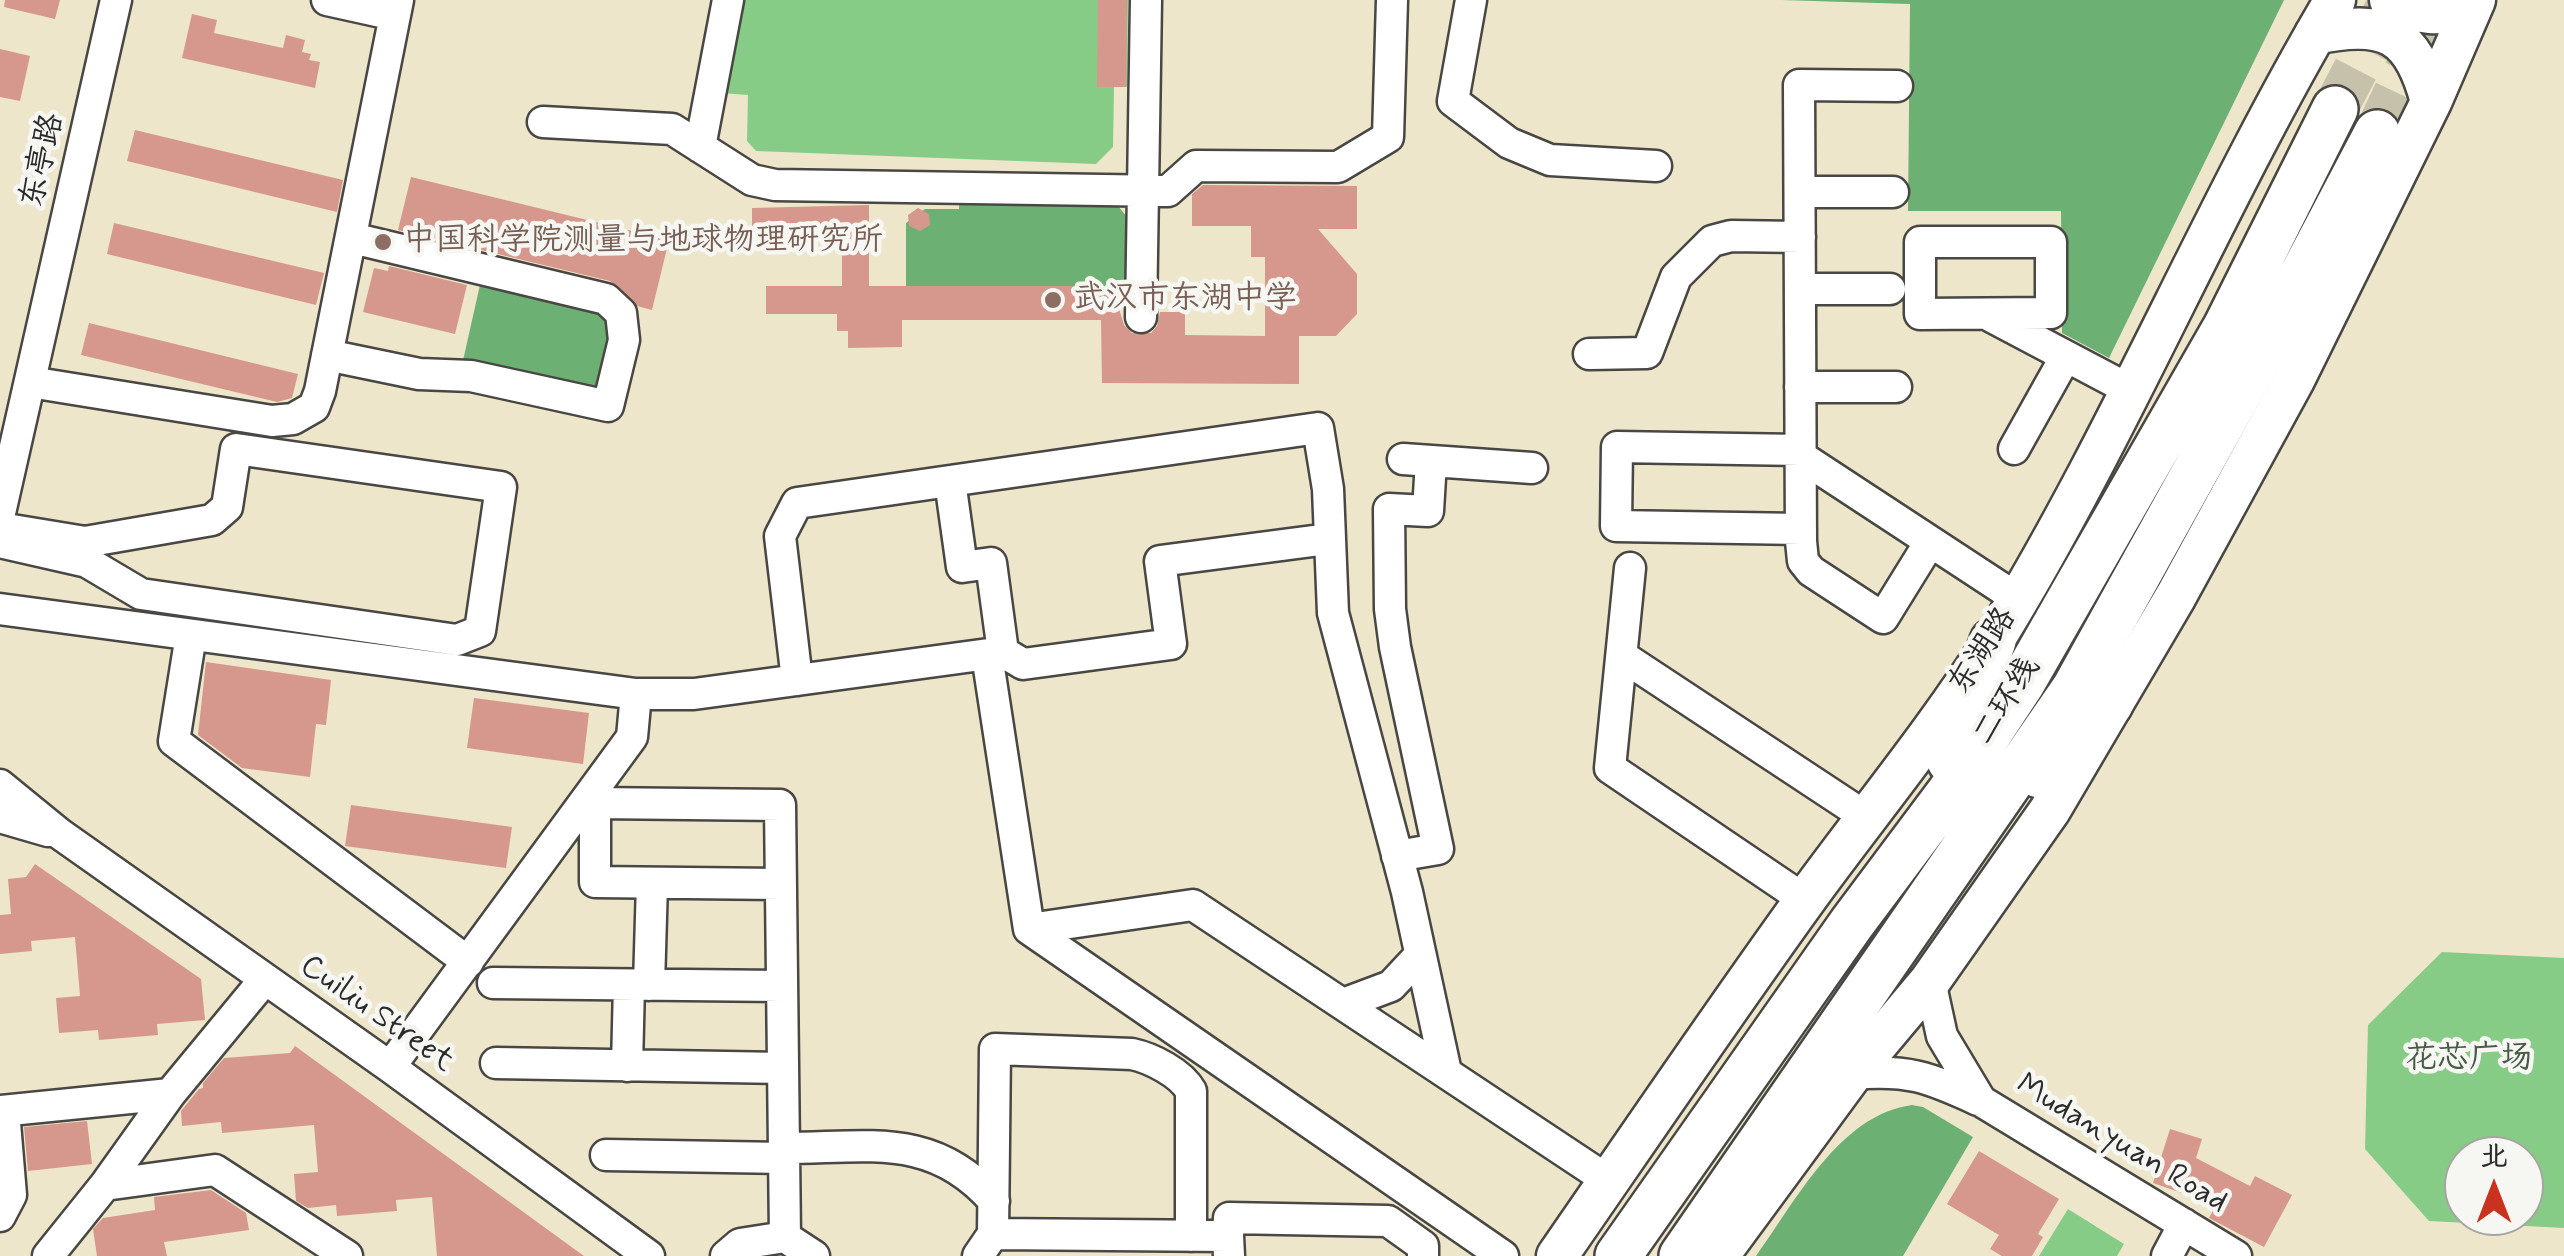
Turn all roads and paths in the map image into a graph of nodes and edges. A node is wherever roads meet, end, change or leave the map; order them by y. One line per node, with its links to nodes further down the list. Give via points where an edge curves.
1 (116, 0): 30 (street, 东亭路)
2 (327, 0): 9 (street)
3 (728, 0): 16 (street)
4 (1146, 0): 18 (street)
5 (1392, 0): 18 (street, via 1388,136 1338,167 1196,166 1168,191)
6 (1472, 0): 17 (street, via 1453,102 1510,144 1550,160)
7 (2390, 0): 8 (main road, via 2420,13)
8 (2473, 4): 12 (main road)
9 (397, 7): 22 (street)
10 (2325, 17): 12 (main road, via 2406,45); 33 (main road, 东湖路)
11 (1897, 86): 19 (street, via 1799,86)
12 (2430, 102): 53 (main road, via 2252,459)
13 (2335, 109): 57 (highway, 二环线, via 2226,326 2022,684)
14 (543, 122): 16 (street, via 663,128)
15 (2377, 133): 59 (highway, 二环线, via 2075,688)
16 (700, 147): 18 (street, via 752,180 775,185)
17 (1656, 166)
18 (1143, 191): 26 (street)
19 (1800, 192): 20 (street); 21 (street)
20 (1892, 192)
21 (1800, 237): 23 (street); 27 (street, via 1712,241 1676,277 1647,353)
22 (352, 238): 28 (street); 28 (street, via 606,299 621,313 624,340 608,406)
23 (1800, 289): 24 (street); 31 (street)
24 (1890, 289)
25 (1984, 314): 25 (street, via 2051,313 2051,242 1920,242 1920,314); 29 (street)
26 (1141, 317)
27 (1589, 354)
28 (328, 355): 30 (street, via 314,407 283,420)
29 (2066, 356): 33 (street); 34 (street)
30 (30, 382): 38 (street, 东亭路)
31 (1800, 386): 32 (street); 35 (street)
32 (1896, 387)
33 (2132, 391): 45 (main road, 东湖路)
34 (2014, 449)
35 (1800, 453): 40 (street); 40 (street, via 1617,447 1616,526); 43 (street)
36 (1532, 468): 60 (street, via 1417,460 1428,511 1389,509 1395,647 1438,849)
37 (950, 481): 41 (street, via 1318,428); 49 (street, via 962,567 991,563); 51 (street, via 797,503 780,536)
38 (0, 513)
39 (0, 528): 42 (street, via 85,542 212,520 226,507 236,449 501,488 480,632 457,640 140,594 88,562)
40 (1801, 529): 43 (street, via 1810,571 1883,618)
41 (1328, 539): 49 (street, via 1160,561 1171,644 1023,664); 60 (street, via 1333,614)
42 (0, 542)
43 (1930, 542): 45 (street)
44 (1630, 568): 50 (street)
45 (2018, 599): 48 (main road, 东湖路)
46 (0, 609): 47 (street)
47 (190, 635): 52 (street); 66 (street, via 174,742)
48 (1994, 640): 55 (main road, 东湖路); 57 (highway)
49 (995, 654): 51 (street); 64 (street)
50 (1622, 656): 55 (street); 63 (street, via 1610,768)
51 (797, 680): 52 (street, via 694,694)
52 (636, 694): 66 (street, via 632,737)
53 (2110, 704): 59 (highway); 68 (main road, via 2050,810)
54 (0, 785): 58 (street, Cuiliu Street)
55 (1866, 817): 63 (main road, 东湖路)
56 (0, 818): 58 (street, Cuiliu Street)
57 (1926, 826): 101 (highway, 二环线)
58 (60, 834): 67 (street, Cuiliu Street)
59 (1960, 854): 102 (highway, 二环线)
60 (1397, 856): 65 (street)
61 (652, 883): 62 (street); 62 (street, via 594,882 595,804 780,805); 70 (street)
62 (780, 884): 71 (street)
63 (1805, 900): 84 (main road, 东湖路)
64 (1029, 929): 72 (street, via 1193,905); 99 (street)
65 (1420, 956): 72 (street, via 1391,986); 77 (street)
66 (468, 962): 75 (street)
67 (264, 979): 75 (street, Cuiliu Street); 79 (street)
68 (1930, 981): 78 (main road); 80 (street, Mudanyuan Road, via 1942,1036)
69 (493, 983): 70 (street)
70 (639, 985): 71 (street); 74 (street)
71 (781, 986): 76 (street)
72 (1344, 1004): 77 (street)
73 (496, 1063): 74 (street)
74 (627, 1066): 76 (street)
75 (390, 1067): 95 (street, Cuiliu Street)
76 (783, 1068): 82 (street)
77 (1446, 1072): 84 (street)
78 (1852, 1074): 80 (street, via 1927,1076); 103 (main road)
79 (170, 1094): 81 (street); 85 (street)
80 (1980, 1101): 88 (street, Mudanyuan Road)
81 (2, 1111): 87 (street, via 11,1195)
82 (785, 1153): 83 (street); 86 (street, via 929,1153 962,1170); 90 (street)
83 (606, 1155)
84 (1609, 1180): 100 (main road, 东湖路)
85 (105, 1185): 93 (street, via 215,1170); 94 (street)
86 (994, 1201): 89 (street, via 994,1050 1132,1054 1191,1091); 91 (street)
87 (0, 1216)
88 (2184, 1224): 104 (street); 105 (street, Mudanyuan Road)
89 (1191, 1236): 91 (street); 92 (street)
90 (785, 1237): 96 (street, via 740,1244); 97 (street)
91 (985, 1245)
92 (1228, 1246): 98 (street, via 1229,1218 1388,1222 1423,1246)
93 (336, 1255)
94 (48, 1256)
95 (649, 1256)
96 (726, 1256)
97 (814, 1256)
98 (1423, 1256)
99 (1503, 1256)
100 (1557, 1256)
101 (1618, 1256)
102 (1682, 1256)
103 (1718, 1256)
104 (2167, 1256)
105 (2236, 1256)

